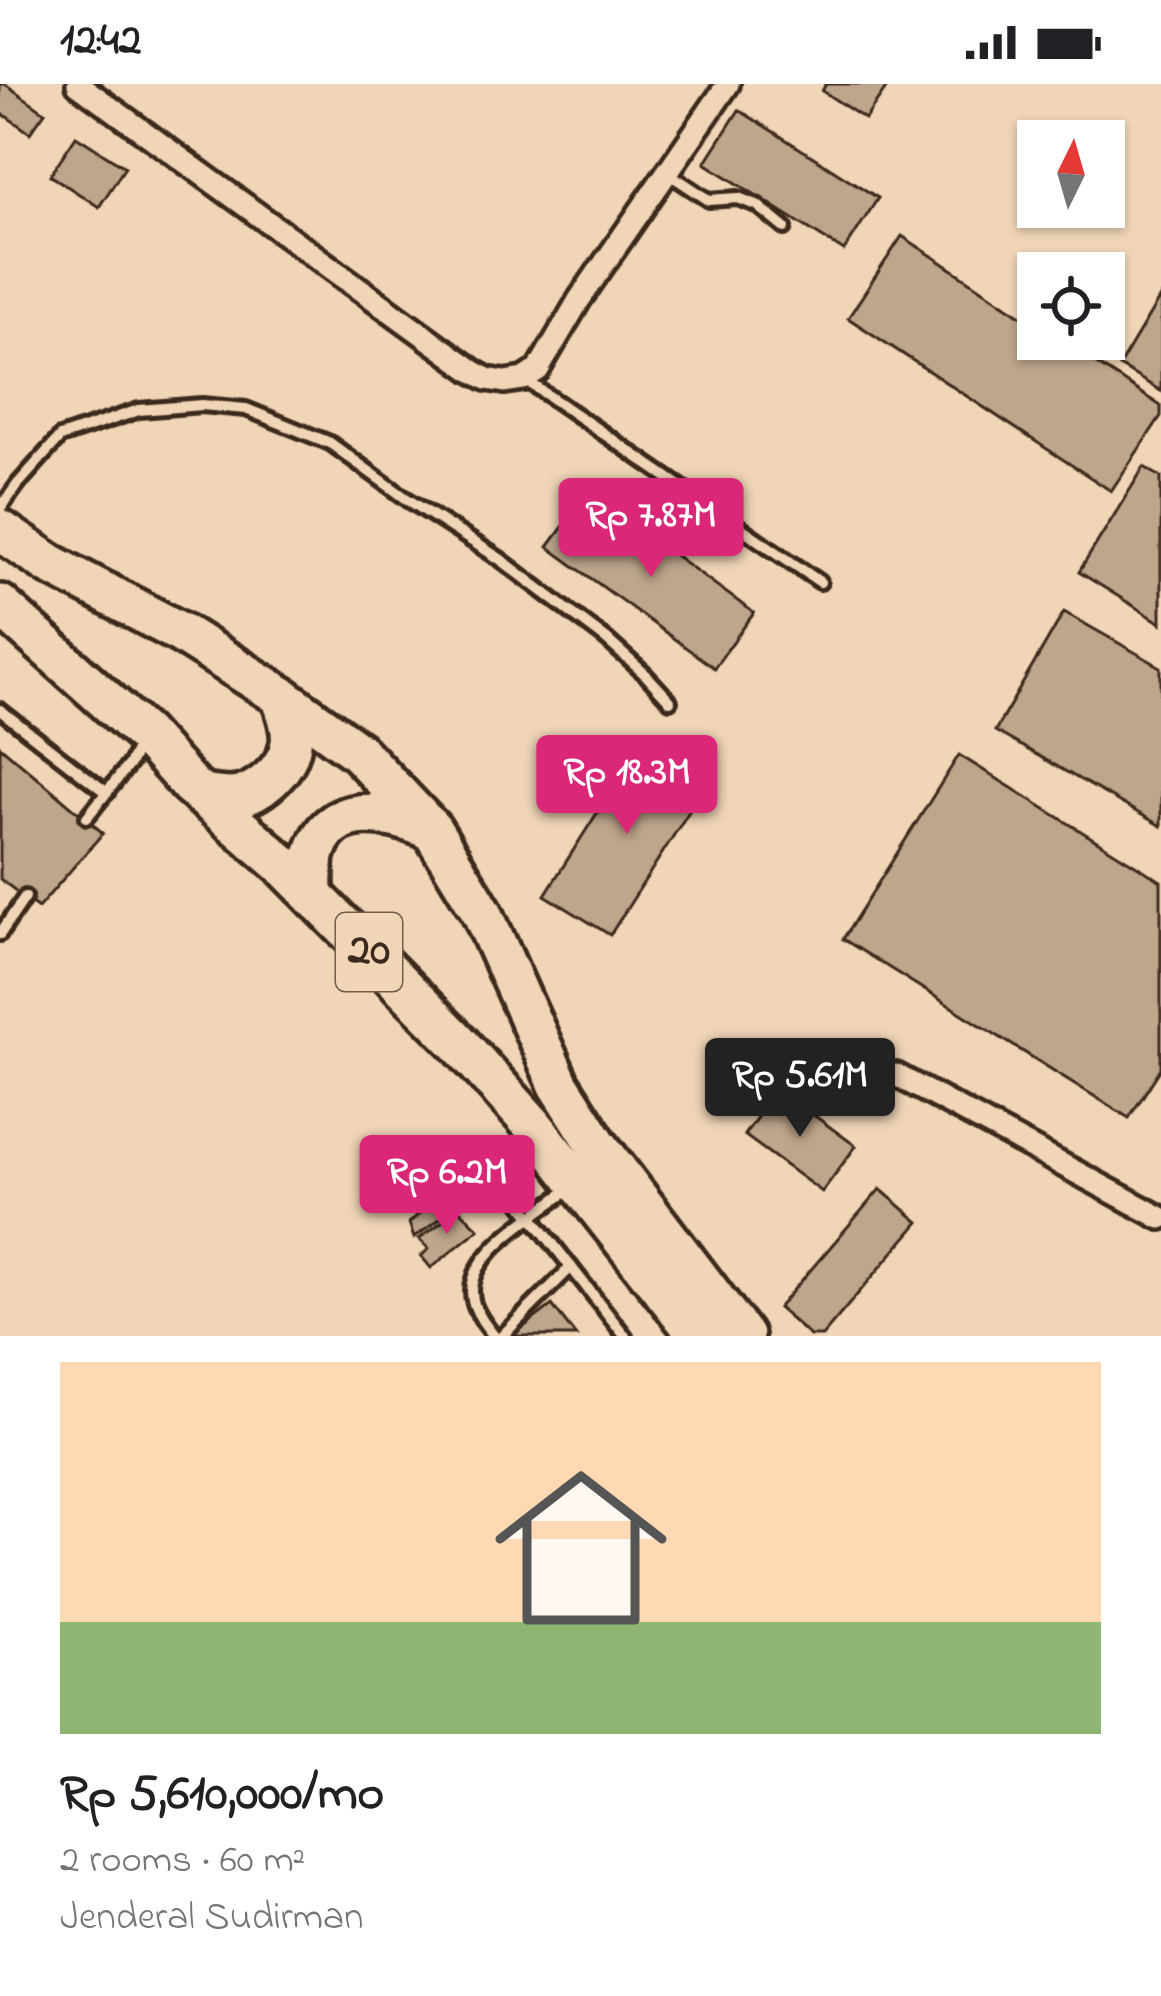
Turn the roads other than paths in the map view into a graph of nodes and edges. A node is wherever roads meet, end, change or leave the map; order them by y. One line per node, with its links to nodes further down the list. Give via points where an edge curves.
1 (78, 84): 5 (street, via 473,371)
2 (728, 84): 3 (street)
3 (668, 173): 4 (lane, via 709,200 757,205); 5 (street)
4 (785, 228)
5 (524, 380): 8 (lane)
6 (0, 509): 11 (lane, via 60,436 139,410 245,409 330,442 606,639)
7 (0, 530): 10 (highway, 20)
8 (820, 582)
9 (0, 605): 13 (highway, 20)
10 (281, 696): 15 (highway, via 291,739 283,764 248,795); 17 (highway, 20, via 358,752)
11 (670, 701)
12 (0, 710): 14 (lane)
13 (144, 734): 14 (lane); 15 (highway, 20)
14 (107, 793): 16 (lane)
15 (201, 795): 18 (highway, 20)
16 (87, 818)
17 (432, 830): 18 (highway, via 370,813 334,823 319,841); 30 (highway, 20, via 482,912 559,1085)
18 (313, 895): 23 (highway, 20, via 511,1099)
19 (25, 898): 20 (lane)
20 (0, 934)
21 (896, 1075): 25 (street)
22 (495, 1170): 24 (lane)
23 (579, 1181): 24 (lane); 29 (highway, 20)
24 (533, 1217): 26 (lane); 27 (lane, via 506,1235 474,1275 472,1299)
25 (1161, 1218)
26 (571, 1268): 27 (lane); 28 (lane)
27 (498, 1336)
28 (625, 1336)
29 (700, 1336)
30 (743, 1336)

